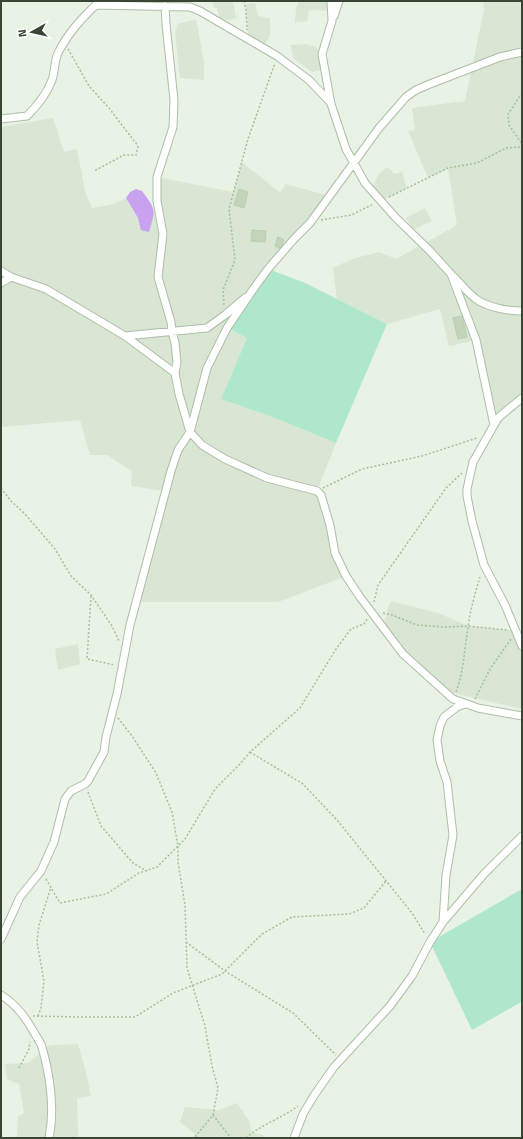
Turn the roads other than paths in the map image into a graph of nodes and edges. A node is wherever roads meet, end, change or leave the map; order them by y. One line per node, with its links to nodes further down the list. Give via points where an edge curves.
1 (331, 1): 5 (street)
2 (339, 1): 5 (street)
3 (98, 3): 4 (street); 8 (street, via 70,32 57,55 52,80 38,104 27,116)
4 (165, 6): 7 (street, via 190,7 248,38 309,80); 16 (street, via 174,100 173,127 157,177 157,201 163,234 158,276)
5 (332, 21): 7 (street, via 322,54)
6 (522, 52): 9 (street, via 500,57 416,90 379,128)
7 (331, 104): 9 (street)
8 (1, 118)
9 (353, 164): 11 (street, via 365,183 396,218); 14 (street, via 310,223 294,238)
10 (1, 271): 12 (street)
11 (451, 274): 15 (street, via 479,301 497,308); 20 (street, via 476,340)
12 (11, 277): 13 (street); 17 (street, via 46,289)
13 (1, 283)
14 (252, 291): 16 (street, via 207,328); 21 (street, via 227,328 207,368)
15 (522, 311)
16 (172, 332): 17 (street); 18 (street, via 177,362)
17 (125, 336): 18 (street)
18 (175, 373): 21 (street)
19 (522, 398): 20 (street, via 499,417)
20 (494, 425): 22 (street, via 473,462 467,496 484,565 505,605)
21 (190, 432): 23 (street, via 203,446 225,459 267,478 317,491 321,495 330,525 335,553 346,576 403,654 453,699); 27 (street, via 178,450 165,491 130,625 104,752 85,784 71,791 65,799 54,842 40,871 20,897)
22 (522, 646)
23 (465, 704): 24 (street); 26 (street, via 444,717 437,740 447,782 453,835 446,875)
24 (522, 716)
25 (522, 836): 26 (street, via 484,874)
26 (443, 922): 30 (street, via 412,976 390,1006 334,1067 315,1094 303,1114)
27 (1, 939)
28 (1, 995): 29 (street, via 24,1014 40,1043 48,1075 52,1116)
29 (49, 1138)
30 (294, 1138)

